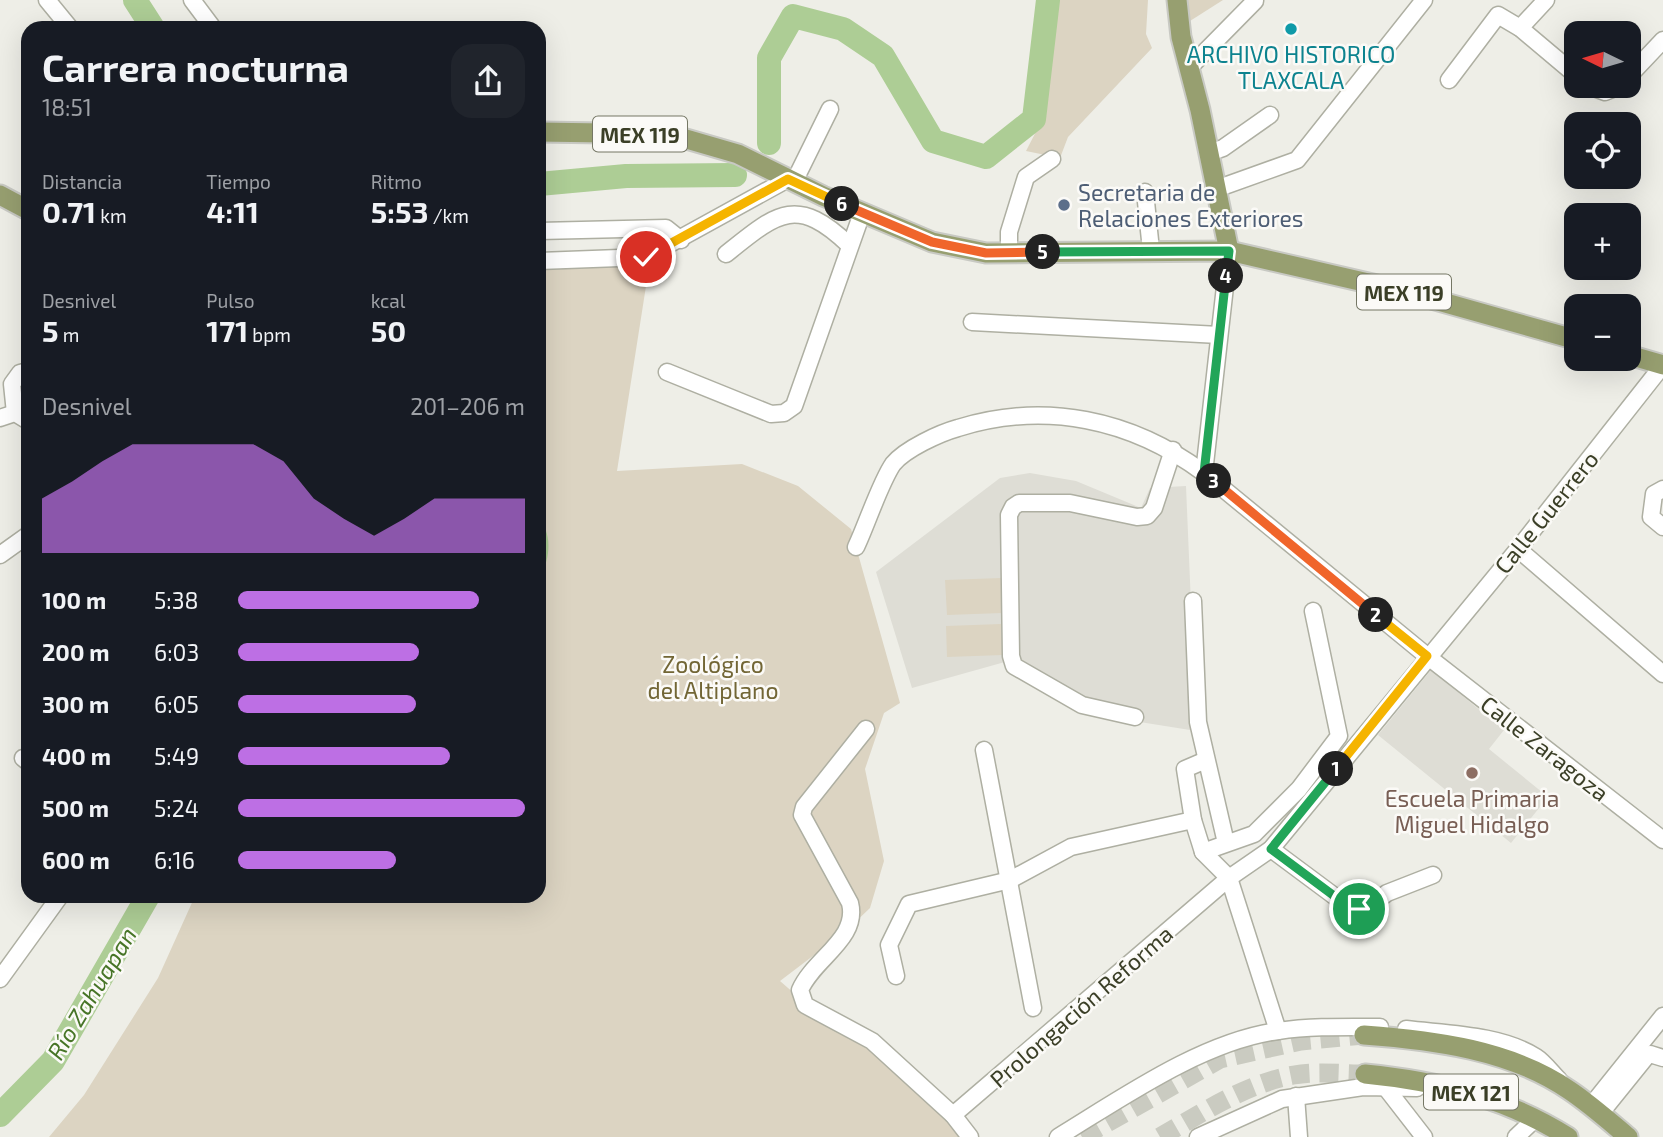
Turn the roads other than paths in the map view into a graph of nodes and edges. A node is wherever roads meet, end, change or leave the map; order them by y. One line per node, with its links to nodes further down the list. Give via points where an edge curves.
1 (47, 0): 7 (street)
2 (192, 0): 8 (street)
3 (1177, 0): 13 (main road)
4 (1424, 0): 21 (street, via 1297,160)
5 (1546, 0): 9 (street)
6 (1255, 1): 13 (street)
7 (65, 21)
8 (208, 21)
9 (1520, 28): 12 (street); 14 (street, via 1505,17 1492,19)
10 (1663, 40): 11 (street)
11 (1642, 62)
12 (1564, 65)
13 (1189, 68): 18 (main road)
14 (1449, 80)
15 (830, 109): 20 (street)
16 (1270, 115): 18 (street)
17 (546, 132): 20 (main road, MEX 119, via 669,134 738,155)
18 (1209, 153): 21 (main road)
19 (1052, 159): 32 (street, via 1026,177 1009,232)
20 (791, 180): 25 (main road, MEX 119); 28 (street)
21 (1216, 189): 31 (main road)
22 (1145, 192): 30 (street)
23 (0, 195): 24 (main road)
24 (21, 206)
25 (862, 213): 29 (street); 32 (main road, MEX 119, via 932,242)
26 (572, 230): 27 (street); 28 (street, via 666,228); 34 (street)
27 (546, 231)
28 (681, 240): 34 (street, via 646,257)
29 (849, 245): 33 (street, via 830,226 803,214 784,215); 41 (street, via 794,406 784,413 771,414)
30 (1151, 250): 31 (main road, MEX 119); 32 (main road, MEX 119)
31 (1229, 251): 37 (street); 38 (main road, MEX 119)
32 (1009, 253)
33 (726, 254)
34 (571, 260): 35 (street)
35 (546, 261)
36 (972, 322): 37 (street)
37 (1219, 335): 45 (street)
38 (1564, 336)
39 (1641, 359): 40 (main road)
40 (1663, 365): 50 (street, Calle Guerrero)
41 (667, 372)
42 (21, 373): 43 (street, via 12,384)
43 (14, 417)
44 (1173, 450): 45 (street, Calle Zaragoza); 49 (street, Calle Zaragoza, via 1074,416 995,417 936,434 894,463); 56 (street, via 1154,508 1147,516 1070,503 1019,503 1009,515 1014,666 1082,705)
45 (1204, 473): 54 (street, Calle Zaragoza)
46 (1663, 489): 47 (street, via 1654,494 1651,517)
47 (1663, 527)
48 (21, 543): 51 (street)
49 (856, 547)
50 (1518, 549): 54 (street, Calle Guerrero); 55 (street)
51 (0, 555)
52 (1193, 601): 59 (street)
53 (1313, 611): 62 (street, via 1339,736 1299,789 1254,834)
54 (1427, 656): 61 (street, Calle Zaragoza); 63 (street, Calle Guerrero)
55 (1663, 674)
56 (1135, 717)
57 (866, 729): 80 (street, via 804,807 804,823 850,903 853,917 849,929 806,975 800,990 805,1005 872,1041)
58 (984, 750): 67 (street)
59 (1206, 760): 60 (street, via 1185,769); 62 (street)
60 (1193, 820): 64 (street); 67 (street, via 1071,847)
61 (1663, 840)
62 (1226, 843): 64 (street)
63 (1271, 849): 65 (street, via 1349,907 1359,909); 66 (street, Prolongación Reforma)
64 (1203, 852): 66 (street)
65 (1433, 875)
66 (1229, 878): 73 (street); 80 (street, Prolongación Reforma)
67 (1010, 880): 69 (street, via 909,904 889,945); 71 (street)
68 (55, 903): 70 (street)
69 (896, 976)
70 (0, 979)
71 (1033, 1008)
72 (1663, 1016): 79 (street)
73 (1278, 1031): 77 (street, via 1380,1027 1459,1035 1536,1057); 83 (street, via 1217,1049)
74 (1364, 1035): 77 (main road, MEX 121, via 1449,1045 1513,1061)
75 (1663, 1058): 79 (street, via 1650,1054)
76 (1379, 1079): 78 (street, via 1363,1087); 81 (main road, MEX 121, via 1460,1088); 86 (street)
77 (1568, 1089): 79 (main road, MEX 121)
78 (1296, 1096): 84 (street); 85 (street)
79 (1595, 1111): 89 (main road, MEX 121)
80 (953, 1115): 82 (street)
81 (1535, 1119): 87 (street); 88 (main road, MEX 121)
82 (970, 1137)
83 (1058, 1137)
84 (1198, 1137)
85 (1299, 1137)
86 (1423, 1137)
87 (1516, 1137)
88 (1568, 1137)
89 (1628, 1137)

